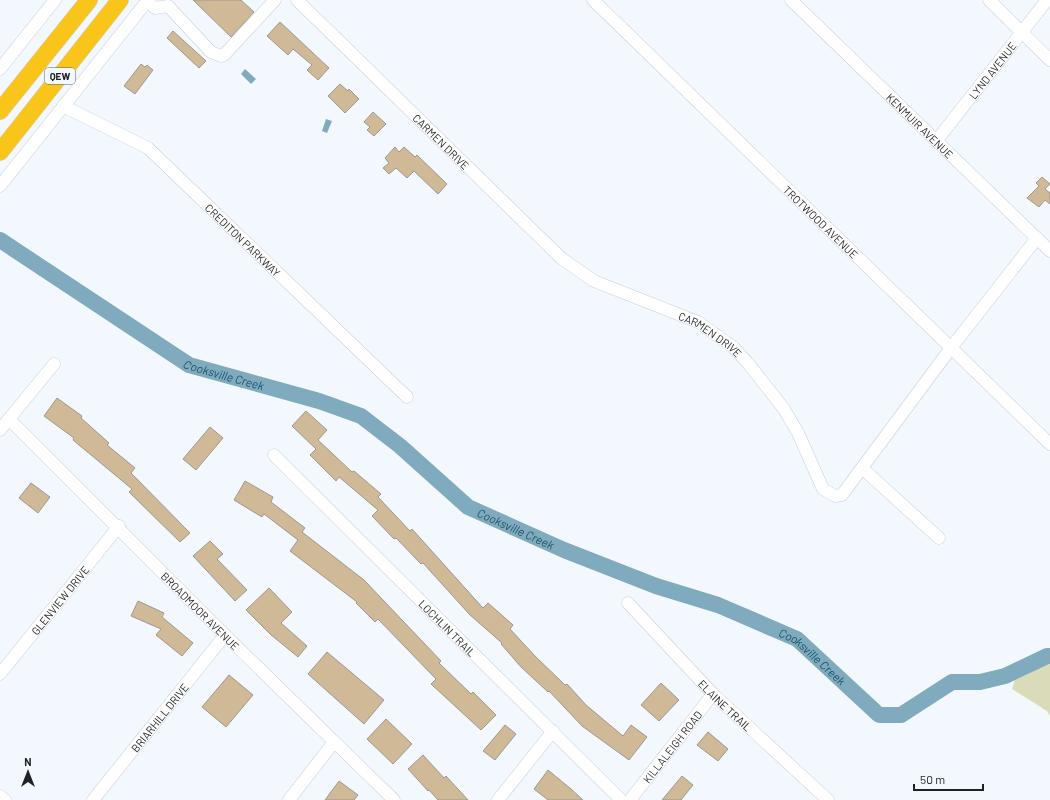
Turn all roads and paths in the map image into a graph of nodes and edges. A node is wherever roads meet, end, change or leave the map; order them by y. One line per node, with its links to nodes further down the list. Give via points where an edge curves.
1 (55, 0): 13 (street)
2 (89, 0): 15 (highway, QEW)
3 (120, 0): 17 (highway, QEW)
4 (147, 0): 5 (street, via 155,8 168,6 212,52 221,56); 14 (street)
5 (275, 0)
6 (297, 0): 28 (street, CARMEN DRIVE, via 561,258 583,275 600,283 698,322 733,347 784,409 826,492 835,496 842,495)
7 (593, 0): 21 (street, TROTWOOD AVENUE)
8 (791, 0): 16 (street, KENMUIR AVENUE)
9 (988, 0): 11 (street)
10 (1047, 0): 11 (street, LYND AVENUE)
11 (1021, 32): 12 (street); 16 (street, LYND AVENUE)
12 (1050, 60)
13 (0, 69)
14 (64, 106): 18 (street); 23 (street, CREDITON PARKWAY, via 148,148)
15 (0, 111)
16 (937, 140): 19 (street, KENMUIR AVENUE)
17 (0, 152)
18 (0, 186)
19 (1037, 238): 20 (street, KENMUIR AVENUE); 21 (street, CARMEN DRIVE)
20 (1050, 251)
21 (951, 348): 26 (street, TROTWOOD AVENUE); 28 (street, CARMEN DRIVE)
22 (54, 364): 24 (street)
23 (407, 397)
24 (9, 418): 25 (street); 29 (street, BROADMOOR AVENUE)
25 (0, 430)
26 (1050, 444)
27 (274, 455): 35 (street, LOCHLIN TRAIL)
28 (862, 468): 30 (street)
29 (118, 526): 32 (street, BROADMOOR AVENUE); 33 (street, GLENVIEW DRIVE)
30 (939, 538)
31 (628, 603): 34 (street, ELAINE TRAIL)
32 (225, 635): 36 (street, BROADMOOR AVENUE); 39 (street, BRIARHILL DRIVE)
33 (0, 674)
34 (713, 694): 44 (street, KILLALEIGH ROAD); 45 (street, ELAINE TRAIL)
35 (553, 731): 42 (street); 43 (street, LOCHLIN TRAIL)
36 (334, 742): 40 (street); 41 (street, BROADMOOR AVENUE)
37 (0, 796): 38 (street)
38 (5, 800)
39 (93, 800)
40 (289, 800)
41 (394, 800)
42 (498, 800)
43 (621, 800)
44 (630, 800)
45 (828, 800)

